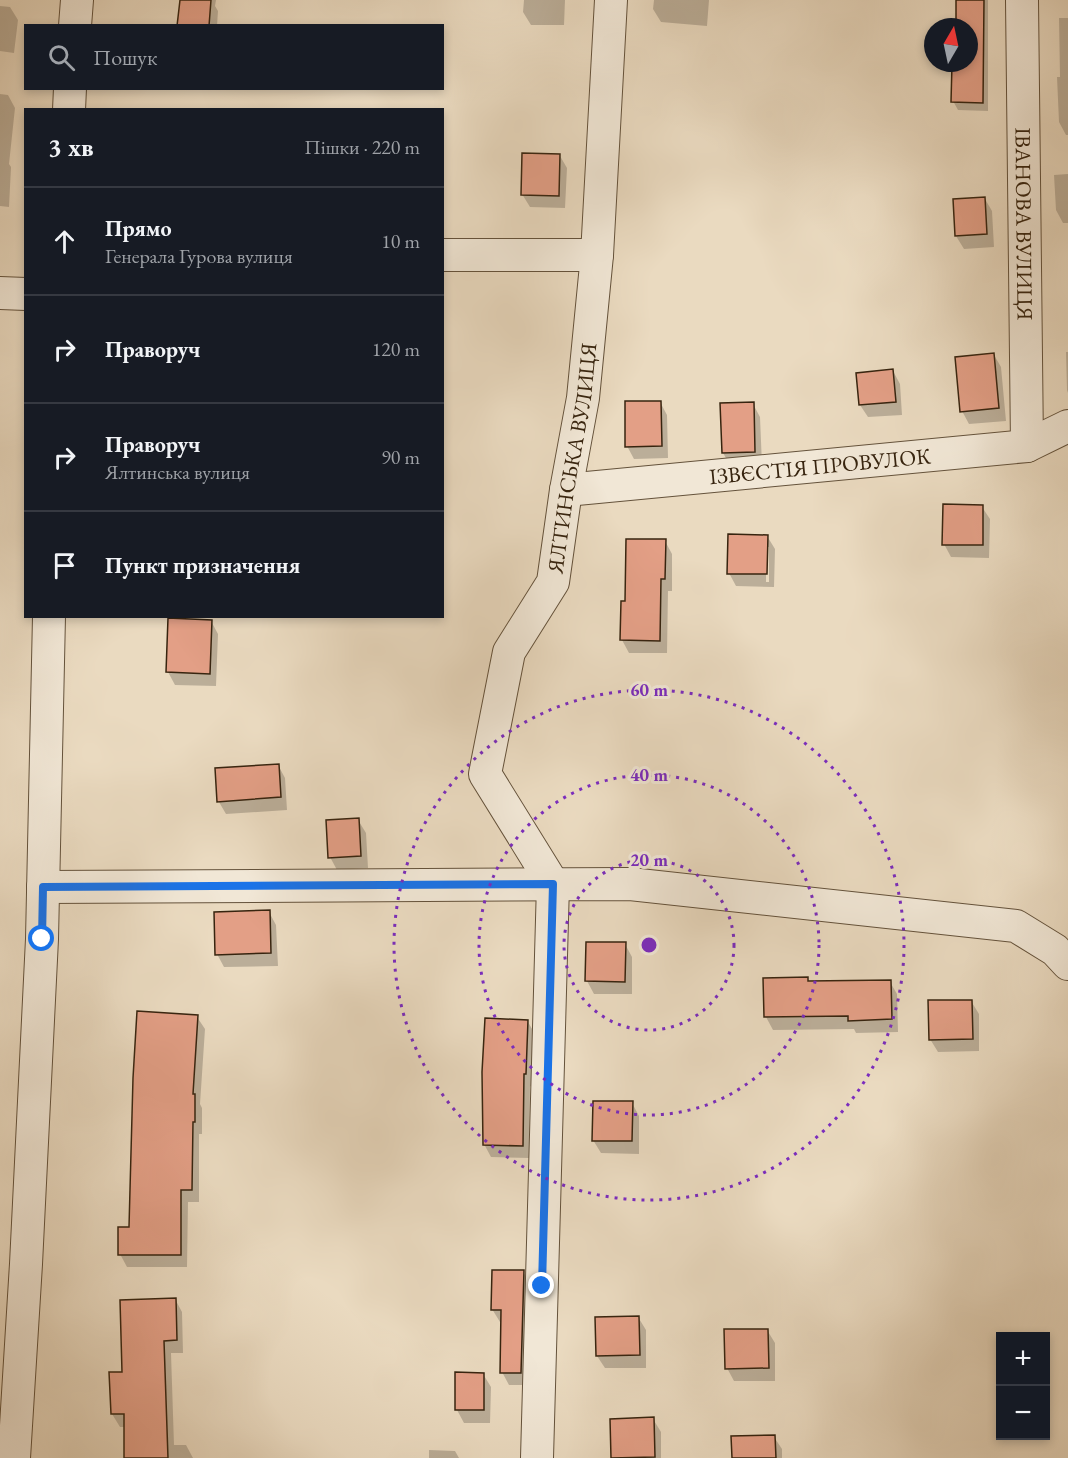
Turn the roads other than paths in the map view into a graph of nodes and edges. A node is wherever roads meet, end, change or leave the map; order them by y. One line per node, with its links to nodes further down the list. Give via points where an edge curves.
1 (77, 0): 4 (street)
2 (611, 0): 8 (street, ЯЛТИНСЬКА ВУЛИЦЯ)
3 (1022, 0): 12 (street, ІВАНОВА ВУЛИЦЯ)
4 (75, 24)
5 (70, 90): 6 (street)
6 (69, 108)
7 (444, 255): 8 (street)
8 (597, 255): 13 (street, ЯЛТИНСЬКА ВУЛИЦЯ, via 583,398)
9 (0, 292): 10 (street)
10 (24, 294)
11 (1068, 426): 12 (street, ІЗВЄСТІЯ ПРОВУЛОК)
12 (1027, 446): 13 (street, ІЗВЄСТІЯ ПРОВУЛОК)
13 (566, 490): 15 (street, ЯЛТИНСЬКА ВУЛИЦЯ, via 554,582 509,652 485,774)
14 (49, 618): 16 (street)
15 (553, 884): 16 (street); 17 (street, via 630,884 1016,926 1055,950); 19 (street)
16 (43, 887): 18 (street)
17 (1068, 964)
18 (14, 1458)
19 (537, 1458)

